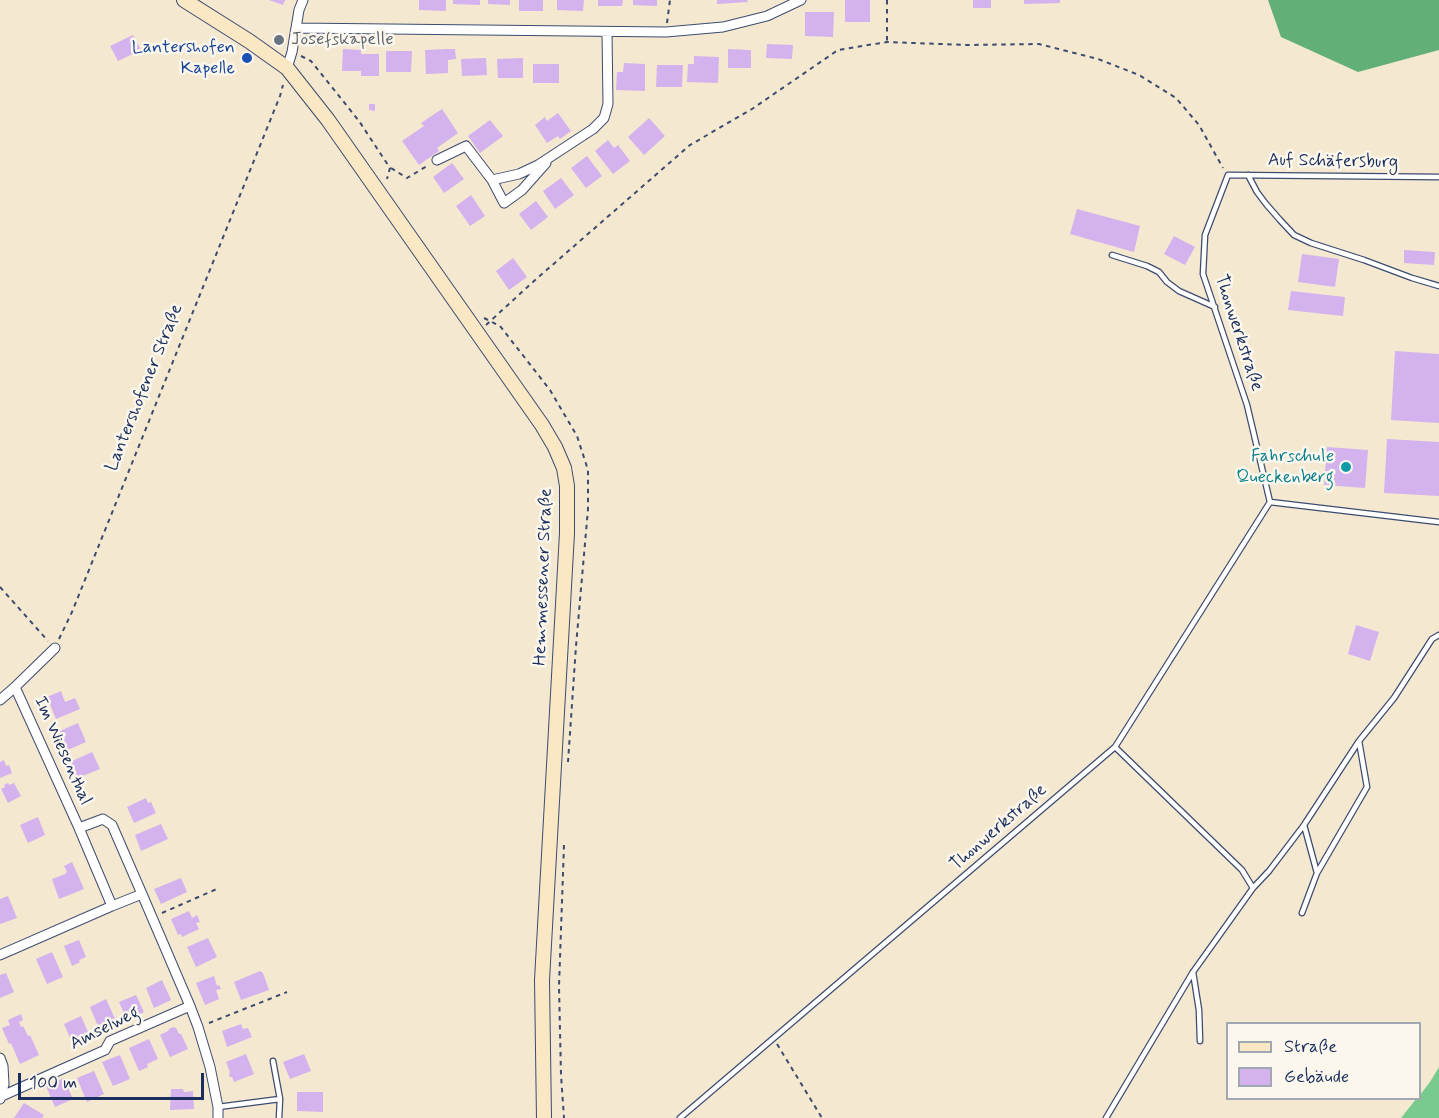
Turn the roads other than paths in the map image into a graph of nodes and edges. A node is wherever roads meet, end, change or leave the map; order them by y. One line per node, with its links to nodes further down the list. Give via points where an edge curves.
1 (184, 0): 6 (main road, Hemmessener Straße)
2 (303, 0): 4 (street)
3 (801, 0): 5 (street, via 767,16 723,27)
4 (296, 28): 5 (street); 6 (street)
5 (607, 32): 7 (street, via 608,104 604,118)
6 (287, 68): 42 (main road, Hemmessener Straße, via 328,120 542,425 564,468 567,533 542,980)
7 (551, 158): 12 (street, via 519,174); 12 (street, via 522,190 504,203)
8 (437, 160): 12 (street, via 466,146)
9 (1228, 175): 10 (lane, Auf Schäfersburg); 15 (lane, Thonwerkstraße, via 1204,235 1203,274)
10 (1248, 175): 11 (lane, Auf Schäfersburg); 14 (lane, via 1266,204 1294,235)
11 (1439, 177)
12 (492, 180)
13 (1112, 255): 15 (lane, via 1159,272 1179,291)
14 (1439, 286)
15 (1215, 307): 16 (lane, Thonwerkstraße, via 1248,405)
16 (1270, 502): 17 (lane); 23 (lane, Thonwerkstraße)
17 (1439, 522)
18 (1439, 635): 22 (lane, via 1432,639 1394,698)
19 (55, 648): 20 (street)
20 (15, 687): 21 (street); 25 (street, Im Wiesenthal)
21 (0, 700)
22 (1359, 741): 24 (lane); 26 (lane, via 1367,787)
23 (1115, 747): 27 (lane, via 1242,870); 43 (lane, Thonwerkstraße)
24 (1304, 825): 26 (lane); 27 (lane)
25 (79, 828): 28 (street, Im Wiesenthal, via 103,819 112,825); 29 (street, Im Wiesenthal)
26 (1317, 873): 30 (lane)
27 (1253, 888): 32 (lane)
28 (142, 894): 29 (street); 33 (street, Im Wiesenthal)
29 (112, 906): 31 (street)
30 (1302, 913)
31 (0, 955)
32 (1193, 972): 34 (lane); 44 (lane)
33 (190, 1006): 37 (street, Amselweg, via 110,1041 105,1050); 39 (street, Im Wiesenthal)
34 (1200, 1041)
35 (0, 1058): 37 (street, via 4,1084)
36 (273, 1061): 38 (lane)
37 (1, 1097)
38 (280, 1099): 39 (lane); 41 (lane)
39 (218, 1107): 40 (street, Im Wiesenthal)
40 (218, 1118)
41 (279, 1118)
42 (544, 1118)
43 (680, 1118)
44 (1106, 1118)

